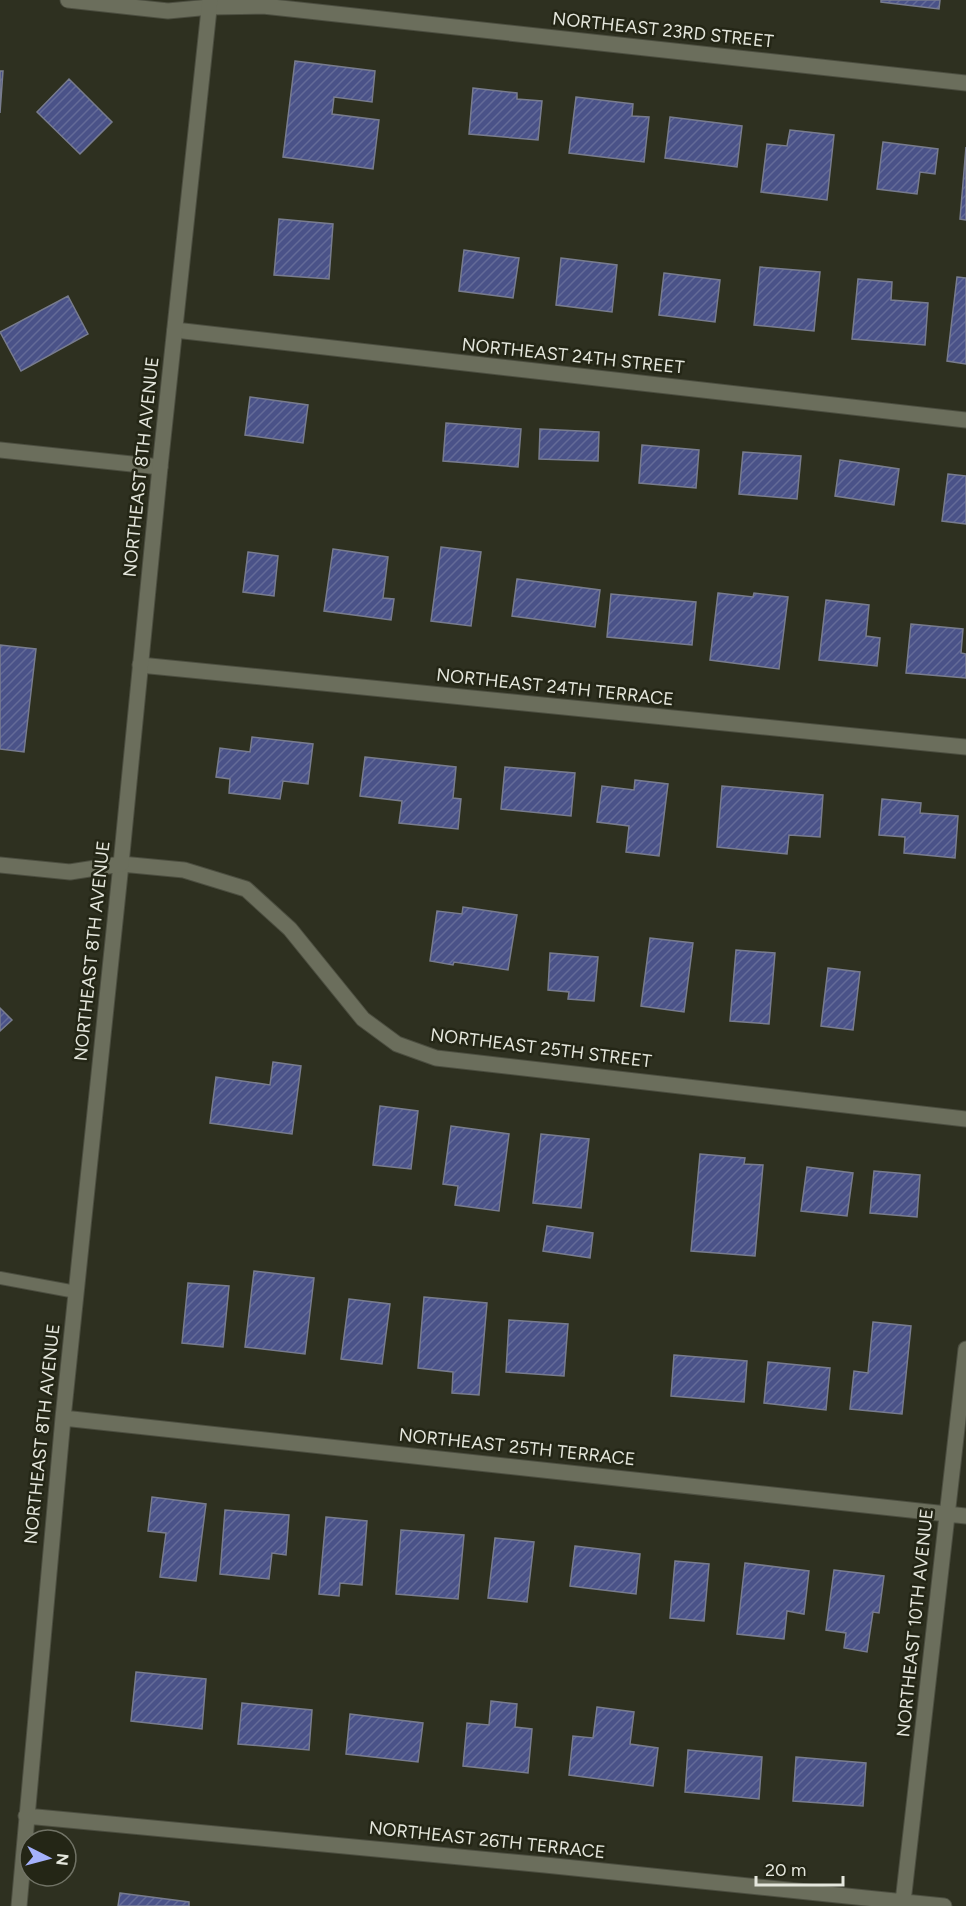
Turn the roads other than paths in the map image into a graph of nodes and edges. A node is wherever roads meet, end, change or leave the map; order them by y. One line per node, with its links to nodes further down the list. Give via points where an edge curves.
1 (68, 0): 2 (street, NORTHEAST 23RD STREET, via 168,11)
2 (210, 4): 3 (street, NORTHEAST 23RD STREET, via 263,6); 4 (street, NORTHEAST 8TH AVENUE)
3 (966, 83)
4 (175, 330): 5 (street, NORTHEAST 24TH STREET); 7 (street, NORTHEAST 8TH AVENUE)
5 (966, 420)
6 (0, 450): 7 (street)
7 (160, 467): 8 (street, NORTHEAST 8TH AVENUE)
8 (140, 665): 9 (street, NORTHEAST 24TH TERRACE); 10 (street, NORTHEAST 8TH AVENUE)
9 (966, 747)
10 (121, 864): 11 (street, NORTHEAST 25TH STREET, via 70,872); 12 (street, NORTHEAST 25TH STREET, via 184,870 246,889 291,929 363,1019 397,1044 436,1058); 14 (street, NORTHEAST 8TH AVENUE)
11 (0, 865)
12 (966, 1119)
13 (0, 1278): 14 (lane)
14 (76, 1292): 16 (street, NORTHEAST 8TH AVENUE)
15 (966, 1349): 17 (street, NORTHEAST 10TH AVENUE)
16 (63, 1418): 17 (street, NORTHEAST 25TH TERRACE); 19 (street, NORTHEAST 8TH AVENUE)
17 (946, 1514): 18 (street, NORTHEAST 25TH TERRACE); 20 (street, NORTHEAST 10TH AVENUE)
18 (966, 1516)
19 (26, 1816): 20 (street, NORTHEAST 26TH TERRACE); 21 (street, NORTHEAST 8TH AVENUE)
20 (903, 1902): 22 (street, NORTHEAST 26TH TERRACE)
21 (19, 1906)
22 (944, 1906)

